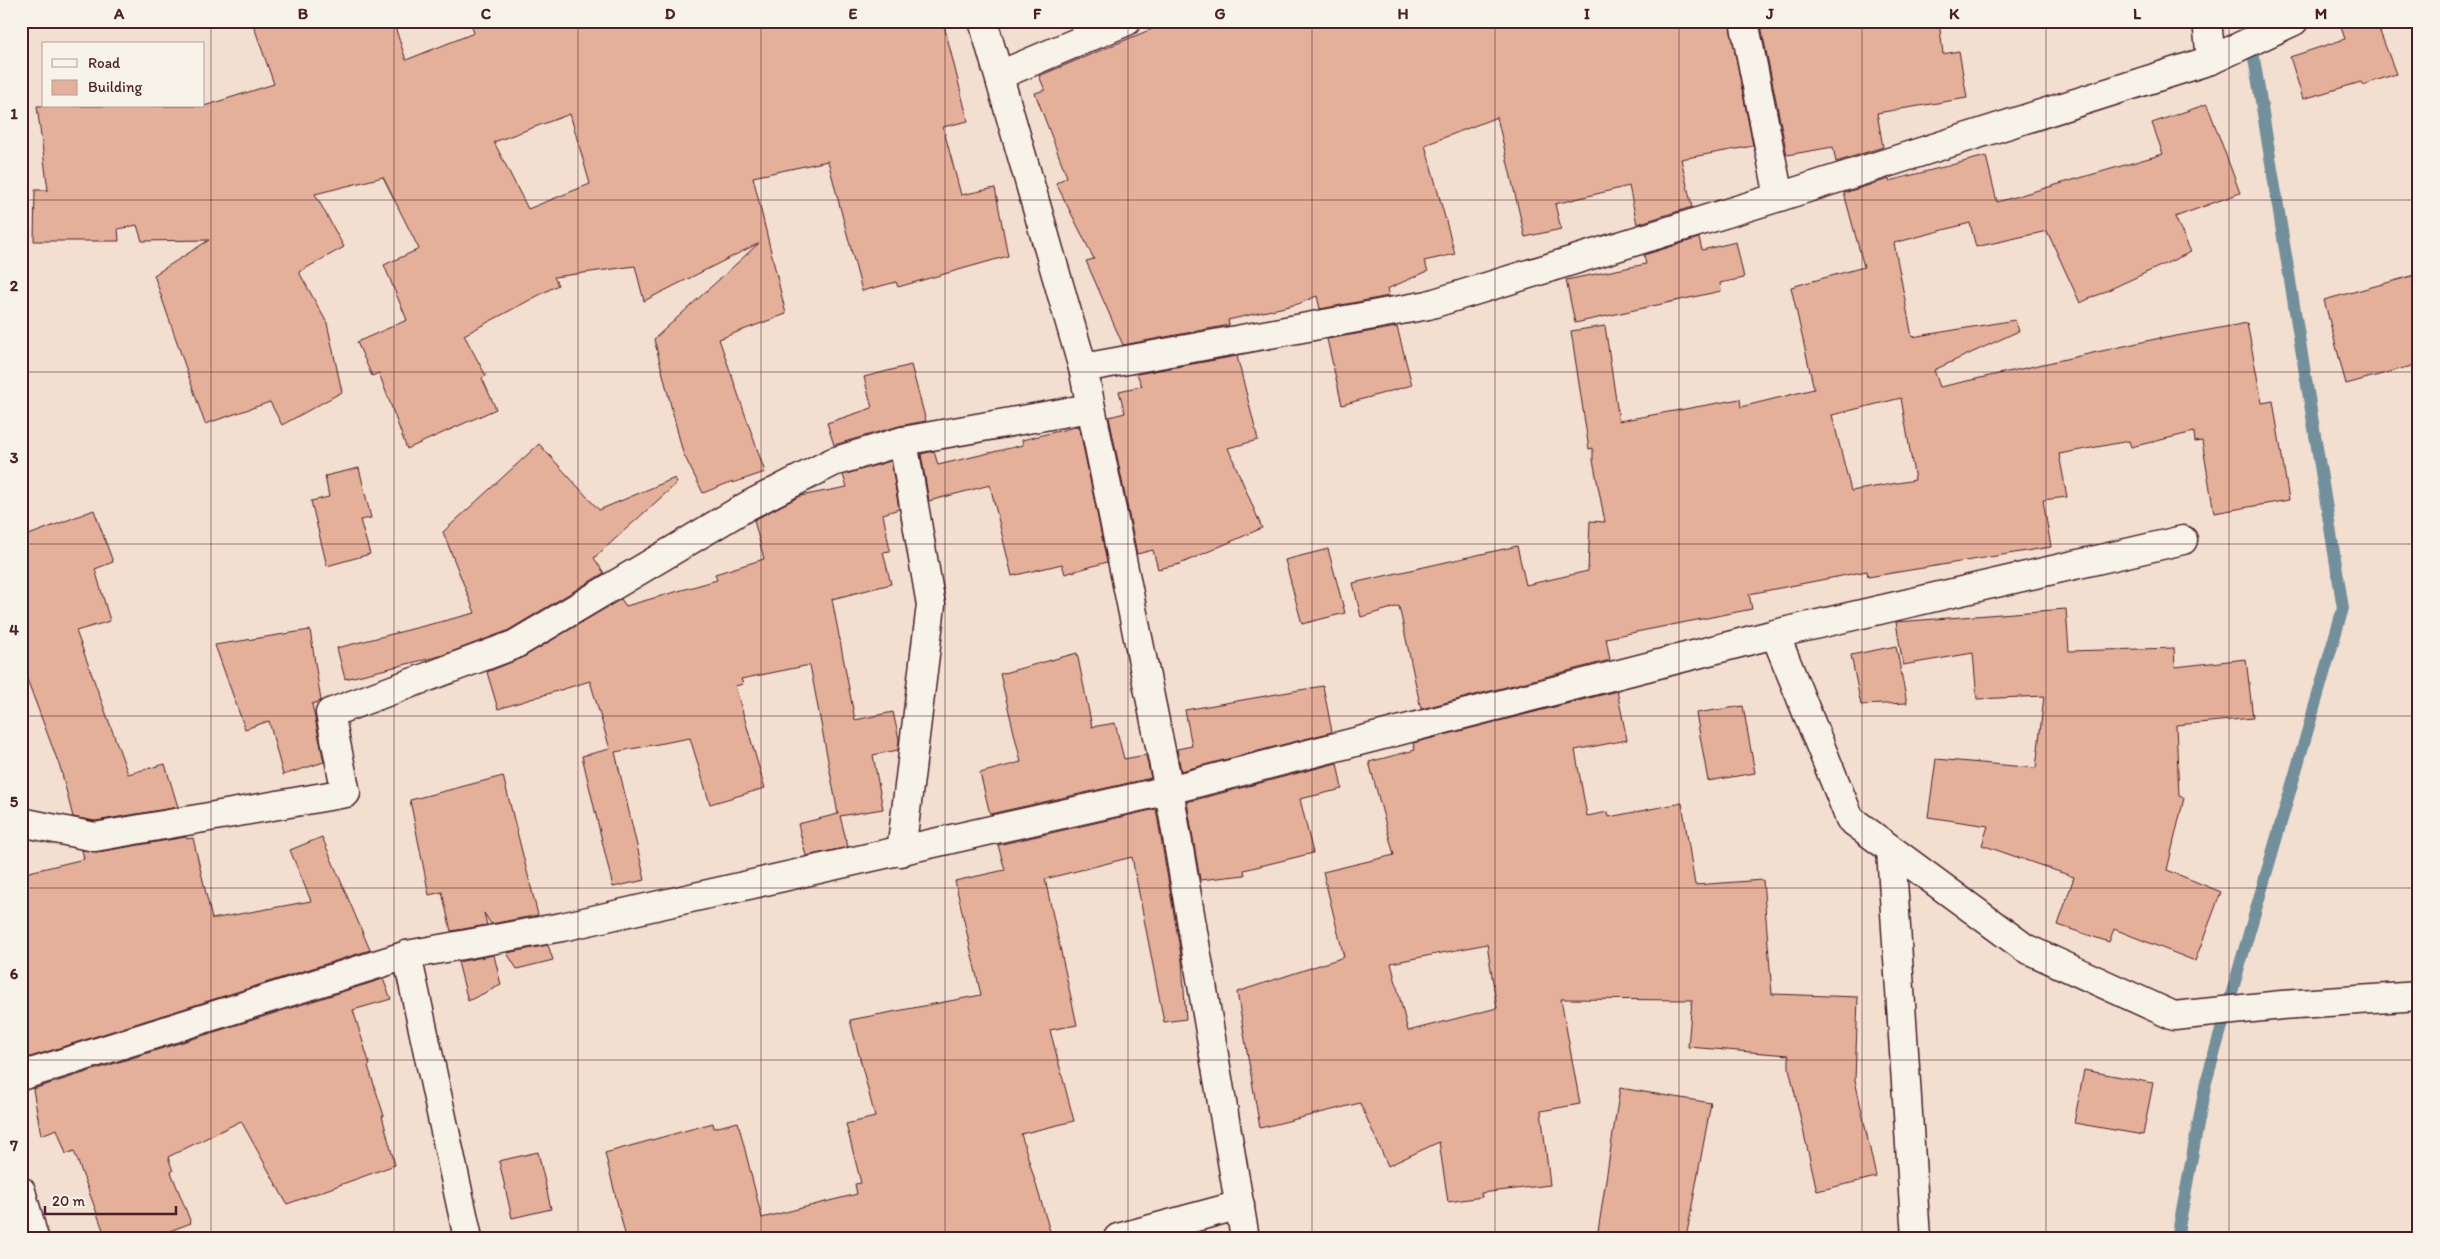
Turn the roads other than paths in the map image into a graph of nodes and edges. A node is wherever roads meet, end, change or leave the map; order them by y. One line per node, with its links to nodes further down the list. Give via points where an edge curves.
1 (983, 21): 7 (street)
2 (1127, 21): 7 (street)
3 (1744, 21): 8 (street)
4 (2207, 21): 6 (street)
5 (2294, 21): 6 (street)
6 (2221, 55): 8 (street)
7 (1000, 75): 9 (street)
8 (1779, 197): 9 (street, via 1428,305)
9 (1083, 368): 10 (street)
10 (1090, 408): 11 (street); 14 (street)
11 (903, 441): 15 (street, via 833,462 748,506 514,646 330,713 346,793 96,837); 17 (street, via 931,605)
12 (2183, 540): 13 (street)
13 (1775, 634): 14 (street); 16 (street, via 1850,819)
14 (1169, 790): 17 (street); 22 (street)
15 (21, 822)
16 (1891, 850): 19 (street, via 2025,948 2174,1016); 27 (street)
17 (901, 852): 18 (street, via 562,927)
18 (407, 955): 20 (street); 24 (street)
19 (2419, 996)
20 (21, 1076)
21 (21, 1190): 23 (street)
22 (1240, 1205): 25 (street); 26 (street)
23 (34, 1238)
24 (468, 1238)
25 (1118, 1238)
26 (1245, 1238)
27 (1916, 1238)

